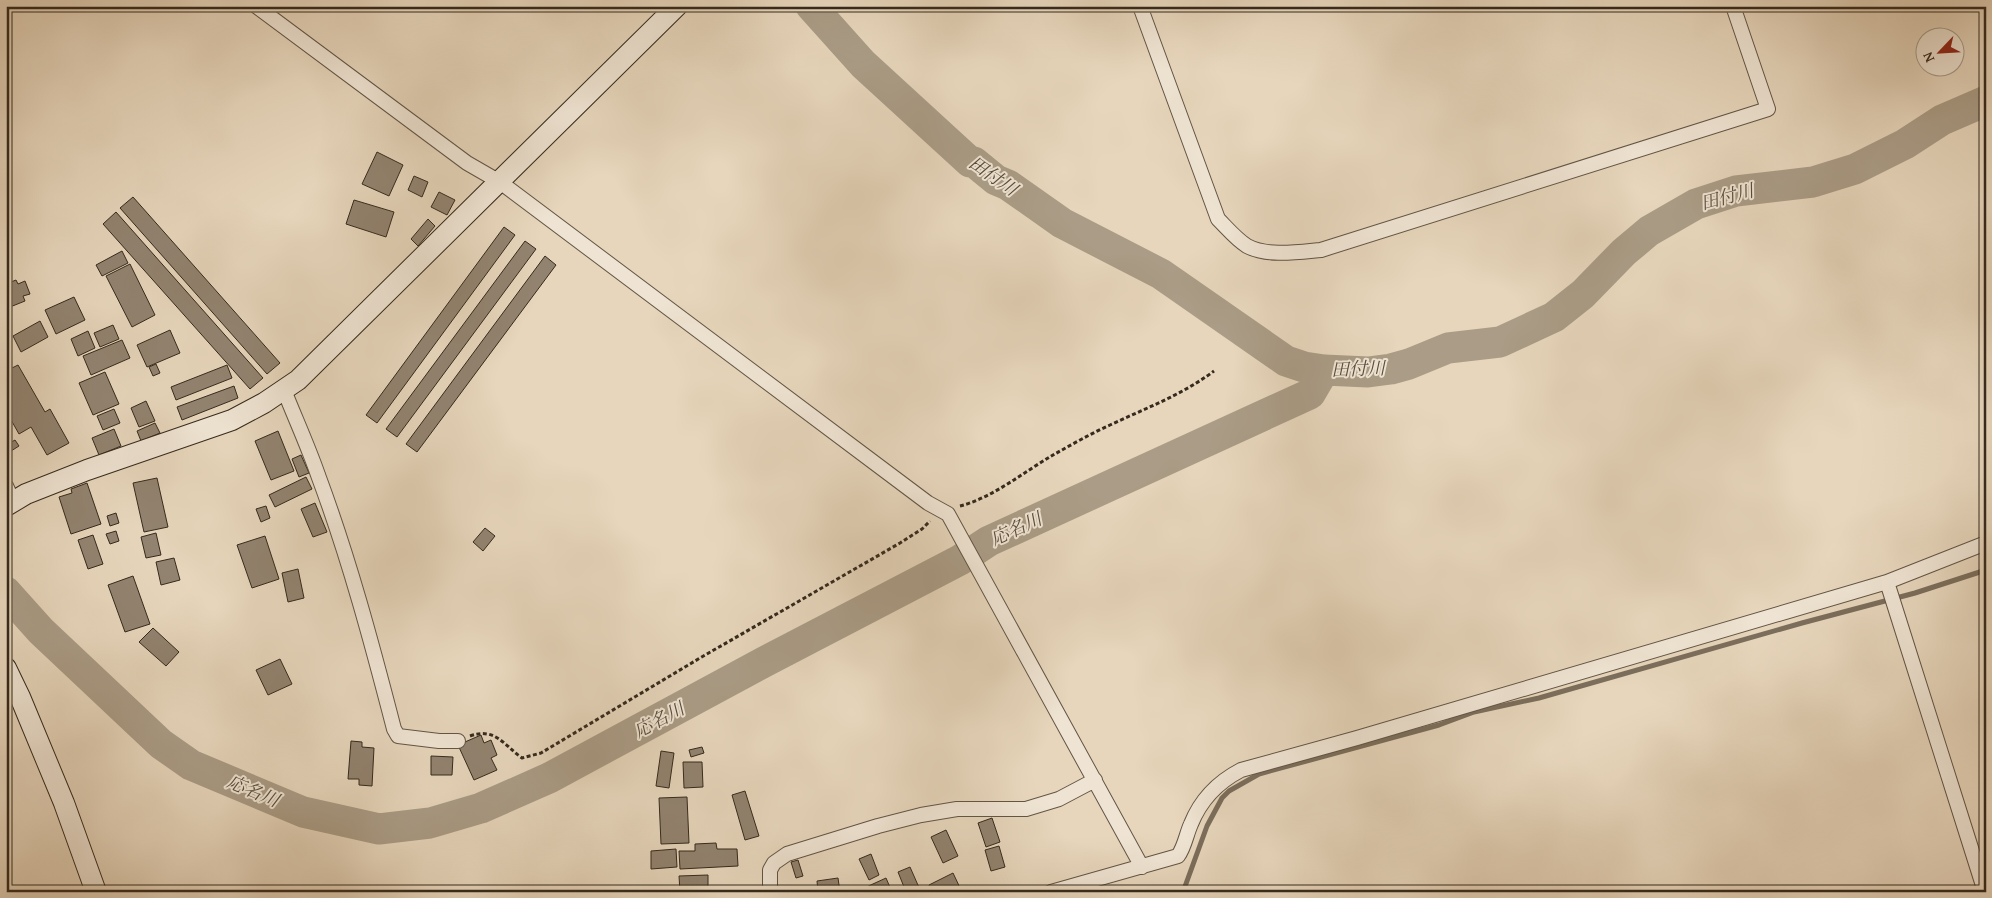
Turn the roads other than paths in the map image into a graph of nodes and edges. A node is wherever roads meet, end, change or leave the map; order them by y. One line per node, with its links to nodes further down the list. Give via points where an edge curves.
1 (256, 6): 5 (street, via 467,163)
2 (677, 6): 5 (street)
3 (1140, 6): 4 (street, via 1218,219 1248,246 1286,254 1321,250 1768,109)
4 (1733, 6)
5 (500, 182): 6 (street, via 298,380); 12 (street, via 945,513)
6 (284, 390): 7 (street, via 232,420); 11 (street, via 318,475 348,564 394,729 398,736 407,738)
7 (9, 498)
8 (1986, 543): 9 (street)
9 (1887, 582): 13 (street, via 1241,770 1229,776 1203,801 1178,856); 17 (street)
10 (6, 668): 14 (street, via 64,803)
11 (458, 741)
12 (1095, 780): 13 (street); 15 (street, via 1059,799 1026,809 957,809 921,815 787,854 770,870)
13 (1142, 867): 16 (street)
14 (96, 892)
15 (770, 892)
16 (1051, 892)
17 (1985, 892)

